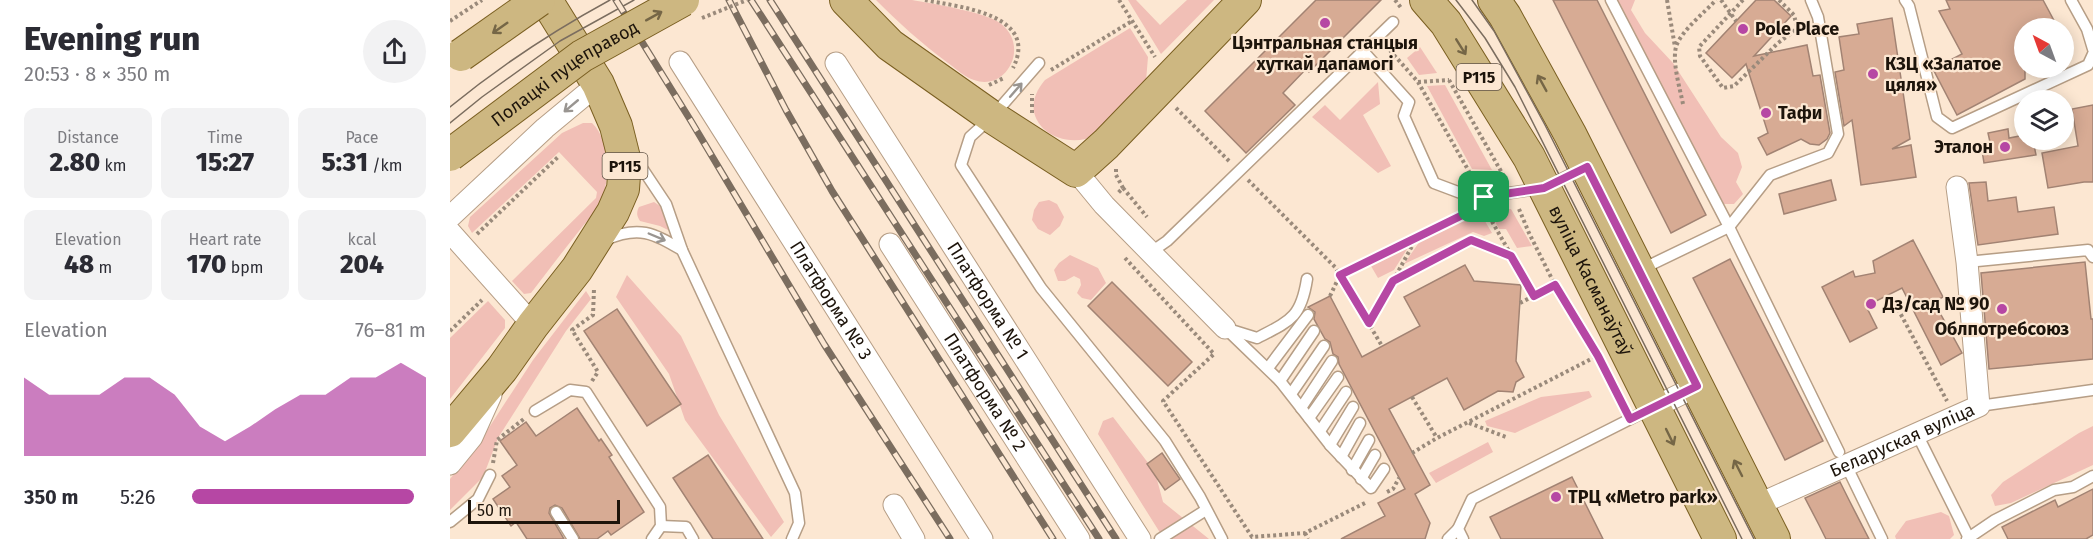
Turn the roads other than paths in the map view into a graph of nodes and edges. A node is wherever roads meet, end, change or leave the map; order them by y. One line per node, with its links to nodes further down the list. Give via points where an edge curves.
1 (539, 0): 16 (main road, one-way to 16, bridge)
2 (546, 0): 20 (main road, Р115)
3 (846, 0): 21 (main road, via 890,45)
4 (1245, 0): 24 (main road)
5 (1494, 0): 23 (main road, Р115, one-way to 5)
6 (1611, 0): 29 (lane)
7 (1811, 0): 29 (lane, via 1818,17 1838,134 1828,153 1770,175)
8 (1905, 0): 15 (lane, via 1937,117 1952,128 2088,65)
9 (2071, 0): 13 (lane)
10 (1417, 8): 26 (main road, вуліца Касманаўтаў / Р115, one-way to 26, via 1446,22)
11 (689, 11): 22 (main road, Полацкі пуцеправод, one-way to 11, bridge, via 582,56)
12 (1393, 21): 14 (lane)
13 (2093, 49)
14 (1363, 51): 26 (lane, via 1409,102 1404,116 1434,183 1483,201); 32 (lane)
15 (2093, 54)
16 (454, 59)
17 (680, 62): 85 (street, Платформа № 3)
18 (836, 63): 87 (street, Платформа № 1)
19 (1039, 63): 21 (lane, one-way to 19)
20 (598, 84): 27 (main road, Р115, via 616,126); 28 (street, one-way to 28)
21 (992, 117): 24 (main road); 75 (lane, via 970,137 961,165 1041,288 1165,441)
22 (450, 155)
23 (1587, 167): 26 (lane); 36 (main road, Р115)
24 (1076, 171): 32 (street, via 1104,205)
25 (1957, 187): 35 (street, Беларуская вуліца)
26 (1544, 188): 54 (main road, вуліца Касманаўтаў / Р115)
27 (631, 204): 33 (lane, one-way to 33, via 654,234); 33 (lane, via 666,204); 39 (main road, Р115)
28 (450, 217)
29 (1729, 227): 36 (lane); 66 (lane)
30 (450, 232): 39 (street)
31 (890, 244): 86 (street, Платформа № 2)
32 (1159, 246): 40 (street)
33 (682, 250): 83 (lane, via 795,493 799,523)
34 (2093, 257): 35 (lane, via 2088,250)
35 (1967, 262): 52 (street, Беларуская вуліца)
36 (1639, 271): 48 (main road, Р115)
37 (1308, 279): 40 (lane, via 1304,301 1291,320 1257,338)
38 (1308, 315): 45 (lane)
39 (533, 325): 44 (main road, Р115)
40 (1225, 328): 45 (lane)
41 (1314, 332): 47 (lane)
42 (1324, 346): 51 (lane)
43 (1332, 361): 55 (lane)
44 (502, 369): 59 (main road, Р115); 67 (street, via 472,437)
45 (1268, 369): 47 (lane)
46 (1338, 377): 57 (lane)
47 (1280, 381): 51 (lane)
48 (1697, 386): 54 (street); 74 (main road, Р115, one-way to 48)
49 (2093, 390): 52 (lane)
50 (1346, 392): 60 (lane)
51 (1291, 394): 55 (lane)
52 (1979, 406): 61 (street, Беларуская вуліца)
53 (1353, 407): 63 (lane)
54 (1655, 407): 79 (lane, via 1472,499); 91 (main road, вуліца Касманаўтаў / Р115, one-way to 91)
55 (1301, 408): 57 (lane)
56 (535, 411): 78 (lane, via 570,390 586,392 660,507)
57 (1309, 418): 60 (lane)
58 (1360, 423): 65 (lane)
59 (450, 431)
60 (1320, 431): 63 (lane)
61 (1917, 434): 66 (street, Беларуская вуліца); 94 (lane)
62 (1370, 440): 69 (lane)
63 (1330, 445): 65 (lane)
64 (1375, 455): 72 (lane)
65 (1341, 458): 69 (lane)
66 (1842, 459): 74 (street, Беларуская вуліца); 93 (lane)
67 (450, 464)
68 (1384, 469): 72 (lane, via 1371,488)
69 (1352, 470): 72 (lane)
70 (490, 475): 77 (lane, via 478,498)
71 (2093, 476): 94 (lane, via 2073,487 2054,490 1995,520)
72 (1361, 479)
73 (894, 505): 84 (street)
74 (1757, 505): 92 (main road, Р115)
75 (1206, 510): 88 (lane); 89 (lane)
76 (556, 512): 80 (lane)
77 (450, 522)
78 (661, 526): 81 (lane); 82 (lane, via 686,527)
79 (1460, 534): 90 (lane)
80 (573, 539)
81 (652, 539)
82 (693, 539)
83 (792, 539)
84 (914, 539)
85 (982, 539)
86 (1079, 539)
87 (1140, 539)
88 (1160, 539)
89 (1222, 539)
90 (1448, 539)
91 (1720, 539)
92 (1774, 539)
93 (1882, 539)
94 (1968, 539)

